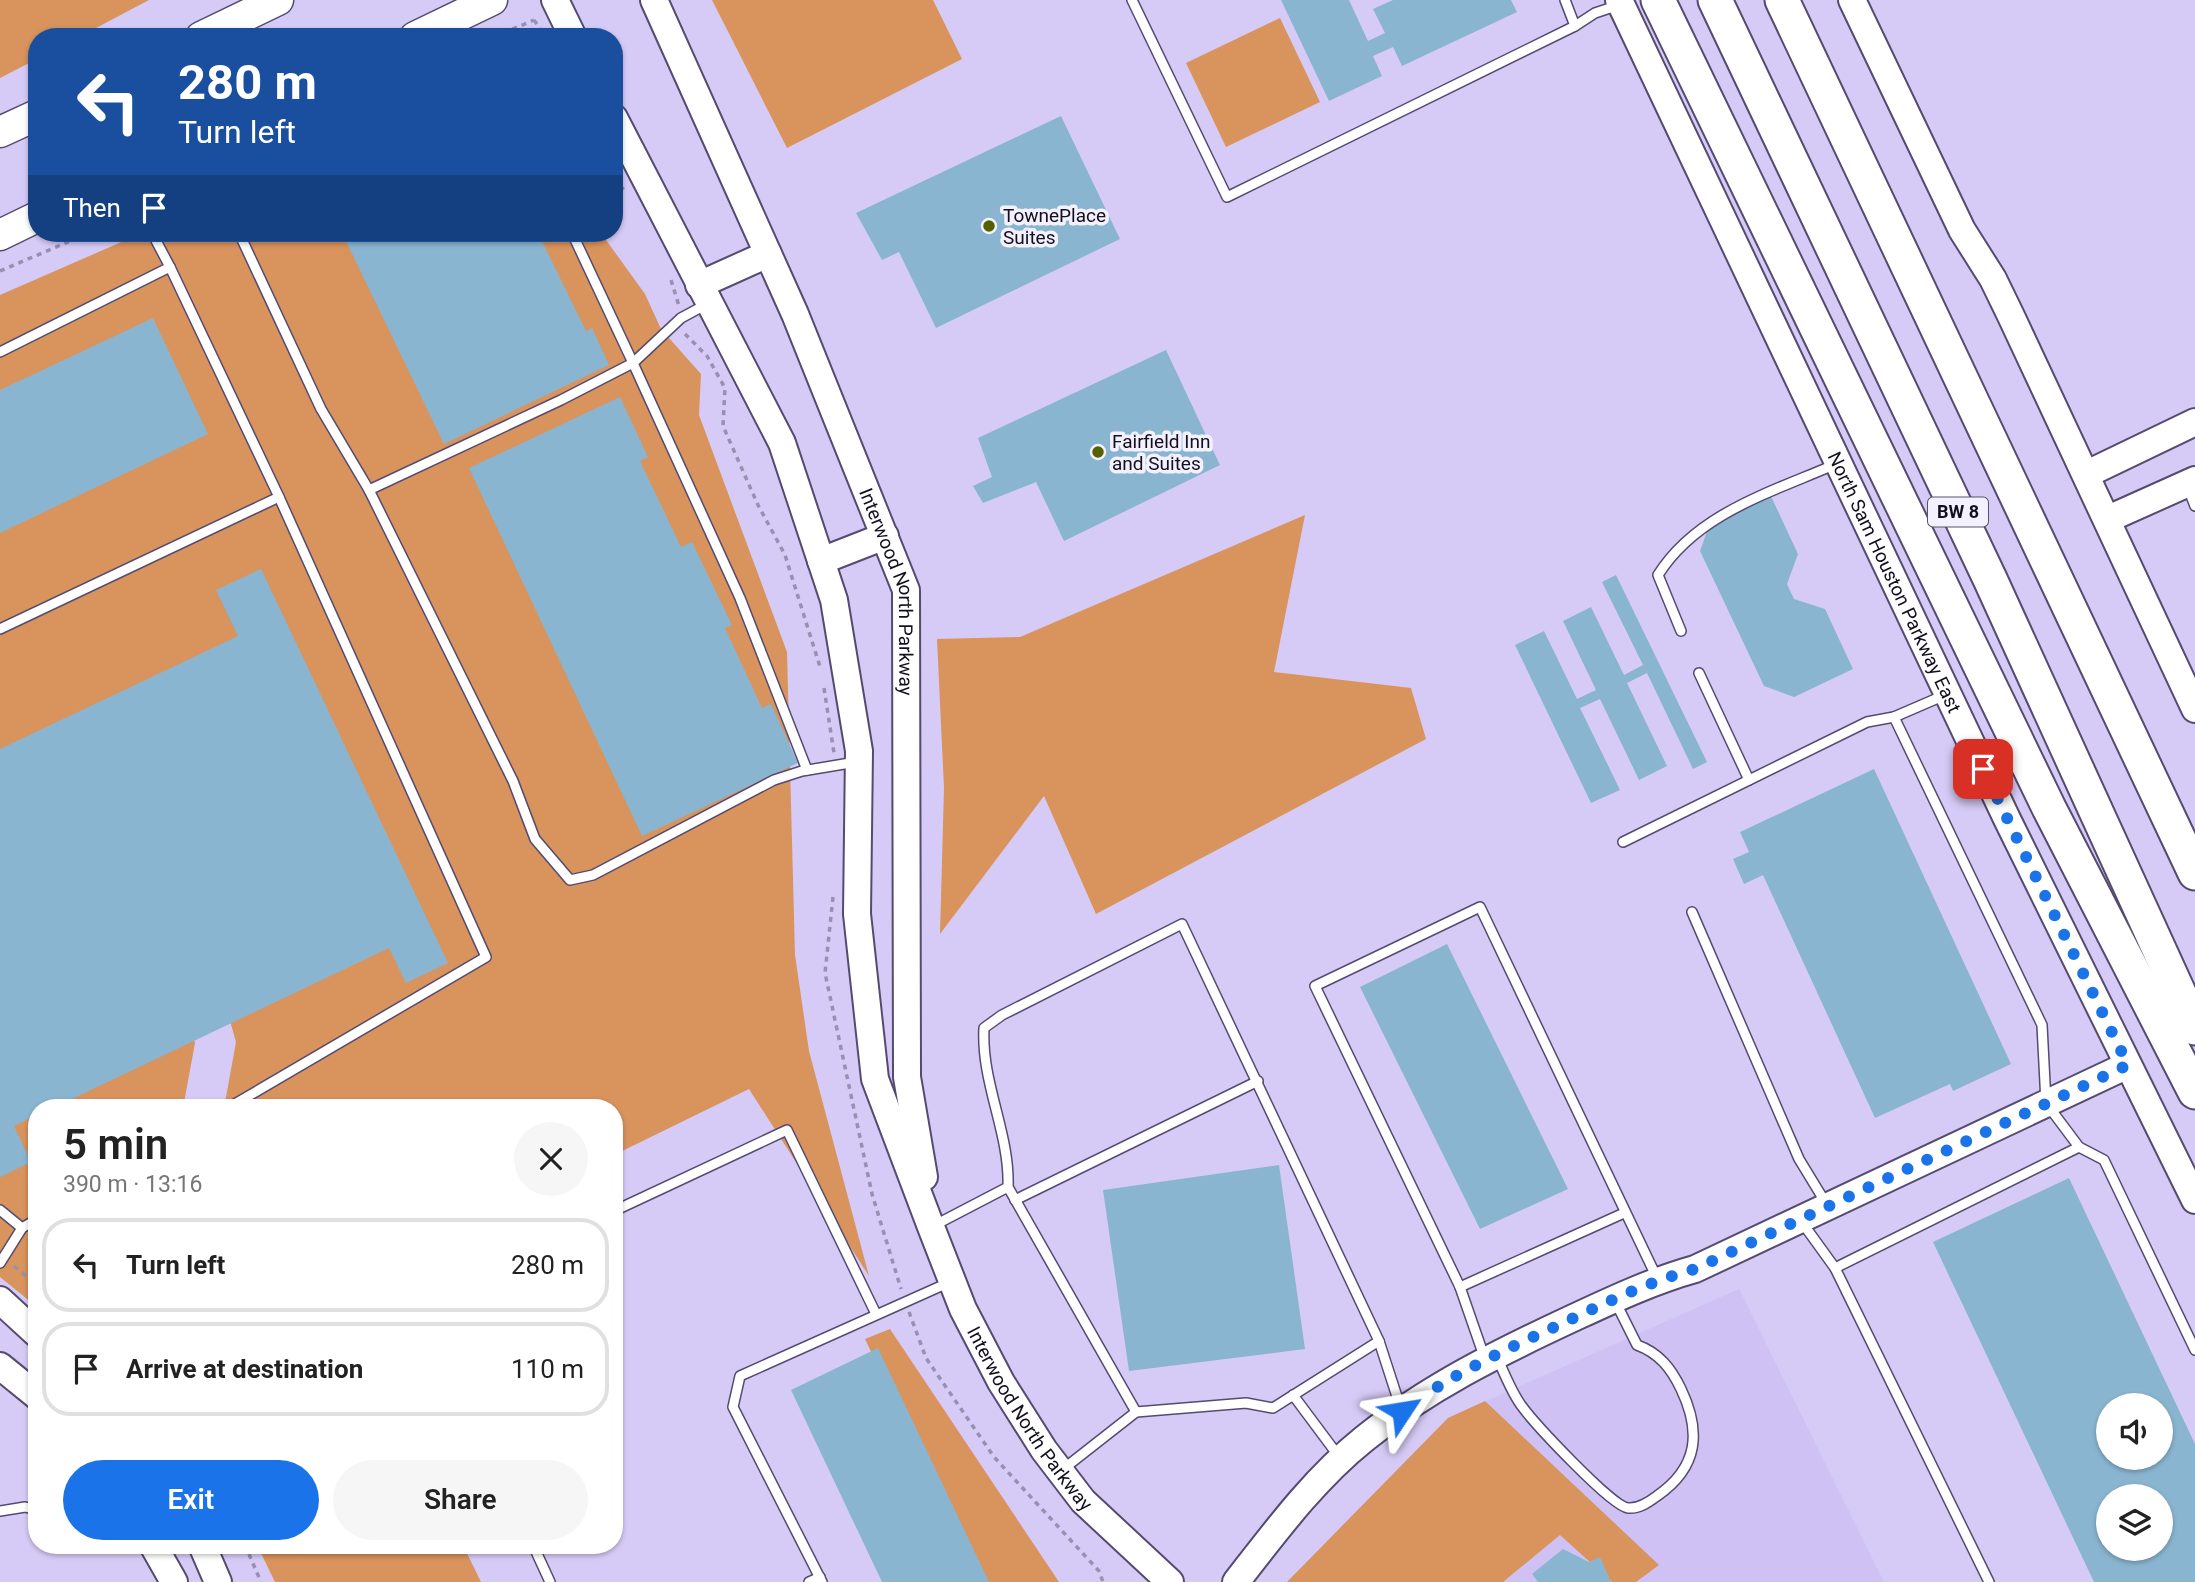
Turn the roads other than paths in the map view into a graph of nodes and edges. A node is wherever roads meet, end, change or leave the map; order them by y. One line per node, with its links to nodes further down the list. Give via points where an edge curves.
1 (278, 0): 13 (main road)
2 (492, 0): 14 (main road)
3 (555, 0): 15 (street)
4 (654, 0): 24 (street, Interwood North Parkway)
5 (1132, 0): 12 (lane, via 1227,197)
6 (1564, 0): 12 (lane)
7 (1658, 0): 53 (highway, via 2049,808)
8 (1715, 0): 50 (highway, BW 8, via 1990,579)
9 (1782, 0): 48 (highway, BW 8)
10 (1852, 0): 31 (street, via 1962,230 1993,279)
11 (1620, 2): 12 (lane); 30 (street, North Sam Houston Parkway East)
12 (1575, 26)
13 (220, 28)
14 (434, 28)
15 (569, 28)
16 (28, 119): 17 (main road)
17 (0, 132)
18 (623, 136): 26 (street, Interwood North Parkway)
19 (28, 221): 20 (main road)
20 (0, 235)
21 (157, 242): 25 (lane)
22 (243, 242): 32 (lane, via 321,409)
23 (576, 242): 28 (lane)
24 (768, 254): 26 (street); 36 (street, Interwood North Parkway)
25 (170, 267): 27 (lane); 34 (lane)
26 (703, 294): 28 (lane); 37 (street, Interwood North Parkway, via 782,443)
27 (0, 352)
28 (633, 363): 32 (lane); 45 (lane, via 740,598)
29 (2195, 422): 31 (street)
30 (1837, 463): 39 (lane, via 1713,518 1665,563 1657,575); 41 (street, North Sam Houston Parkway East)
31 (2087, 474): 35 (street)
32 (369, 490): 45 (lane, via 513,781 535,839 570,880 593,875 751,791)
33 (2192, 490): 35 (street)
34 (279, 497): 38 (lane); 54 (lane, via 486,957)
35 (2108, 519): 42 (street)
36 (885, 536): 37 (street); 66 (street, Interwood North Parkway, via 906,590 907,1077)
37 (821, 561): 44 (street, Interwood North Parkway, via 834,600)
38 (0, 629)
39 (1681, 631)
40 (1699, 673): 46 (lane)
41 (1948, 693): 43 (lane); 51 (street, North Sam Houston Parkway East)
42 (2195, 709)
43 (1894, 718): 46 (lane, via 1867,722); 55 (lane, via 2042,1025)
44 (859, 761): 45 (lane); 66 (street, Interwood North Parkway, via 857,914 875,1079)
45 (807, 770)
46 (1749, 780): 47 (lane)
47 (1623, 842)
48 (2195, 873)
49 (1692, 912): 60 (lane, via 1798,1159)
50 (2195, 1028)
51 (2128, 1065): 55 (street); 59 (street, North Sam Houston Parkway East)
52 (1258, 1081): 57 (lane, via 1182,924 984,1028 983,1054 1009,1160); 58 (lane); 77 (lane)
53 (2195, 1092)
54 (243, 1099)
55 (2046, 1103): 56 (lane); 60 (street)
56 (2079, 1147): 69 (lane); 78 (lane, via 2104,1160)
57 (1008, 1187): 58 (lane); 66 (lane)
58 (1015, 1200): 84 (lane)
59 (2195, 1200)
60 (1828, 1206): 64 (street)
61 (623, 1207): 75 (lane, via 787,1130)
62 (0, 1210): 67 (lane)
63 (1624, 1213): 70 (lane); 72 (lane); 72 (lane, via 1480,907 1315,986)
64 (1800, 1219): 69 (lane); 70 (street, via 1695,1269)
65 (28, 1224): 67 (lane)
66 (931, 1227): 71 (street, Interwood North Parkway)
67 (22, 1228): 68 (lane)
68 (1, 1260)
69 (1835, 1268): 99 (lane)
70 (1658, 1279): 74 (street)
71 (952, 1282): 75 (lane); 86 (street, Interwood North Parkway, via 1001,1382)
72 (1460, 1287): 79 (lane)
73 (0, 1300): 76 (street)
74 (1614, 1300): 79 (street); 79 (lane, via 1637,1345 1672,1369 1692,1413 1695,1435 1690,1457 1676,1479 1643,1506 1628,1508 1596,1483 1520,1404)
75 (876, 1314): 92 (lane, via 740,1376 733,1407)
76 (28, 1326)
77 (1378, 1341): 82 (lane); 83 (lane)
78 (2195, 1350)
79 (1491, 1358): 83 (street)
80 (0, 1366): 81 (street)
81 (28, 1389)
82 (1293, 1395): 84 (lane, via 1273,1408 1246,1403); 85 (lane)
83 (1402, 1411): 85 (street)
84 (1136, 1412): 86 (lane)
85 (1342, 1461): 98 (street, via 1291,1510)
86 (1060, 1471): 97 (street, Interwood North Parkway, via 1083,1501)
87 (28, 1508): 88 (lane)
88 (0, 1511)
89 (158, 1554): 93 (street)
90 (206, 1554): 94 (street)
91 (537, 1554): 95 (lane)
92 (821, 1580): 96 (lane)
93 (174, 1582)
94 (218, 1582)
95 (550, 1582)
96 (809, 1582)
97 (1170, 1582)
98 (1236, 1582)
99 (1989, 1582)

